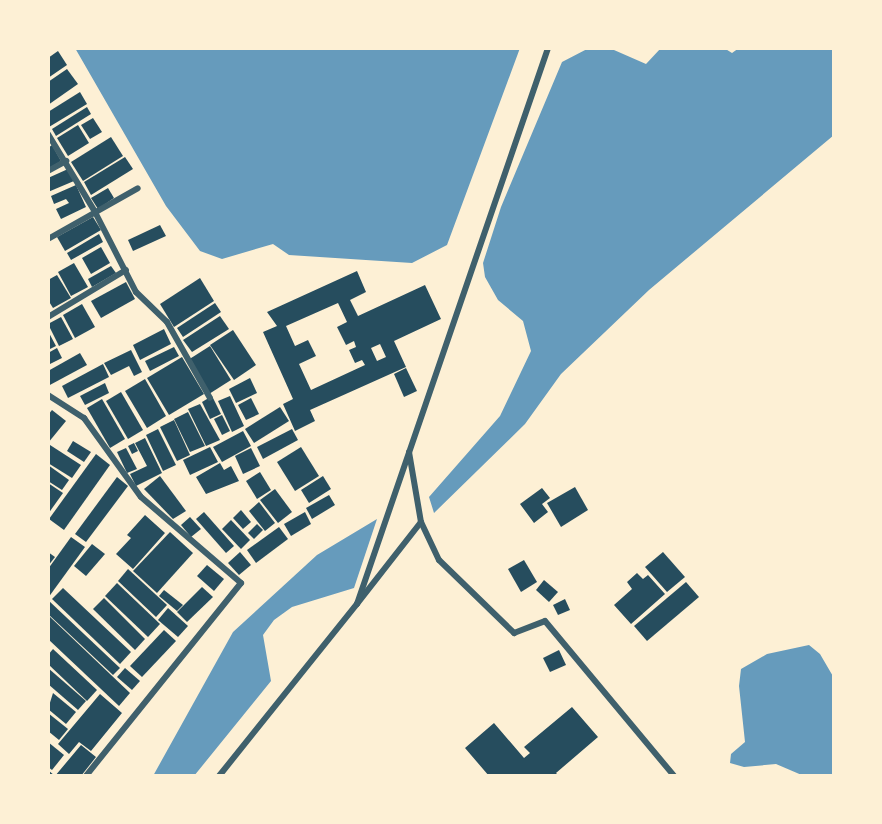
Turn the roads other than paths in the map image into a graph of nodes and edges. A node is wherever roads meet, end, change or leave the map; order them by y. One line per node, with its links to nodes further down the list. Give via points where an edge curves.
1 (548, 48): 12 (street)
2 (48, 134): 3 (street)
3 (66, 161): 4 (street); 6 (street)
4 (48, 171)
5 (138, 188): 6 (street)
6 (95, 212): 7 (street); 8 (street)
7 (48, 239)
8 (126, 270): 9 (street); 11 (street, via 136,292 166,322)
9 (48, 317)
10 (48, 395): 15 (street, via 84,417 141,497 241,584)
11 (210, 398)
12 (409, 452): 13 (street); 14 (street)
13 (421, 522): 14 (street); 17 (street, via 439,560 514,633 545,621)
14 (357, 604): 16 (street)
15 (86, 776)
16 (219, 776)
17 (674, 776)

